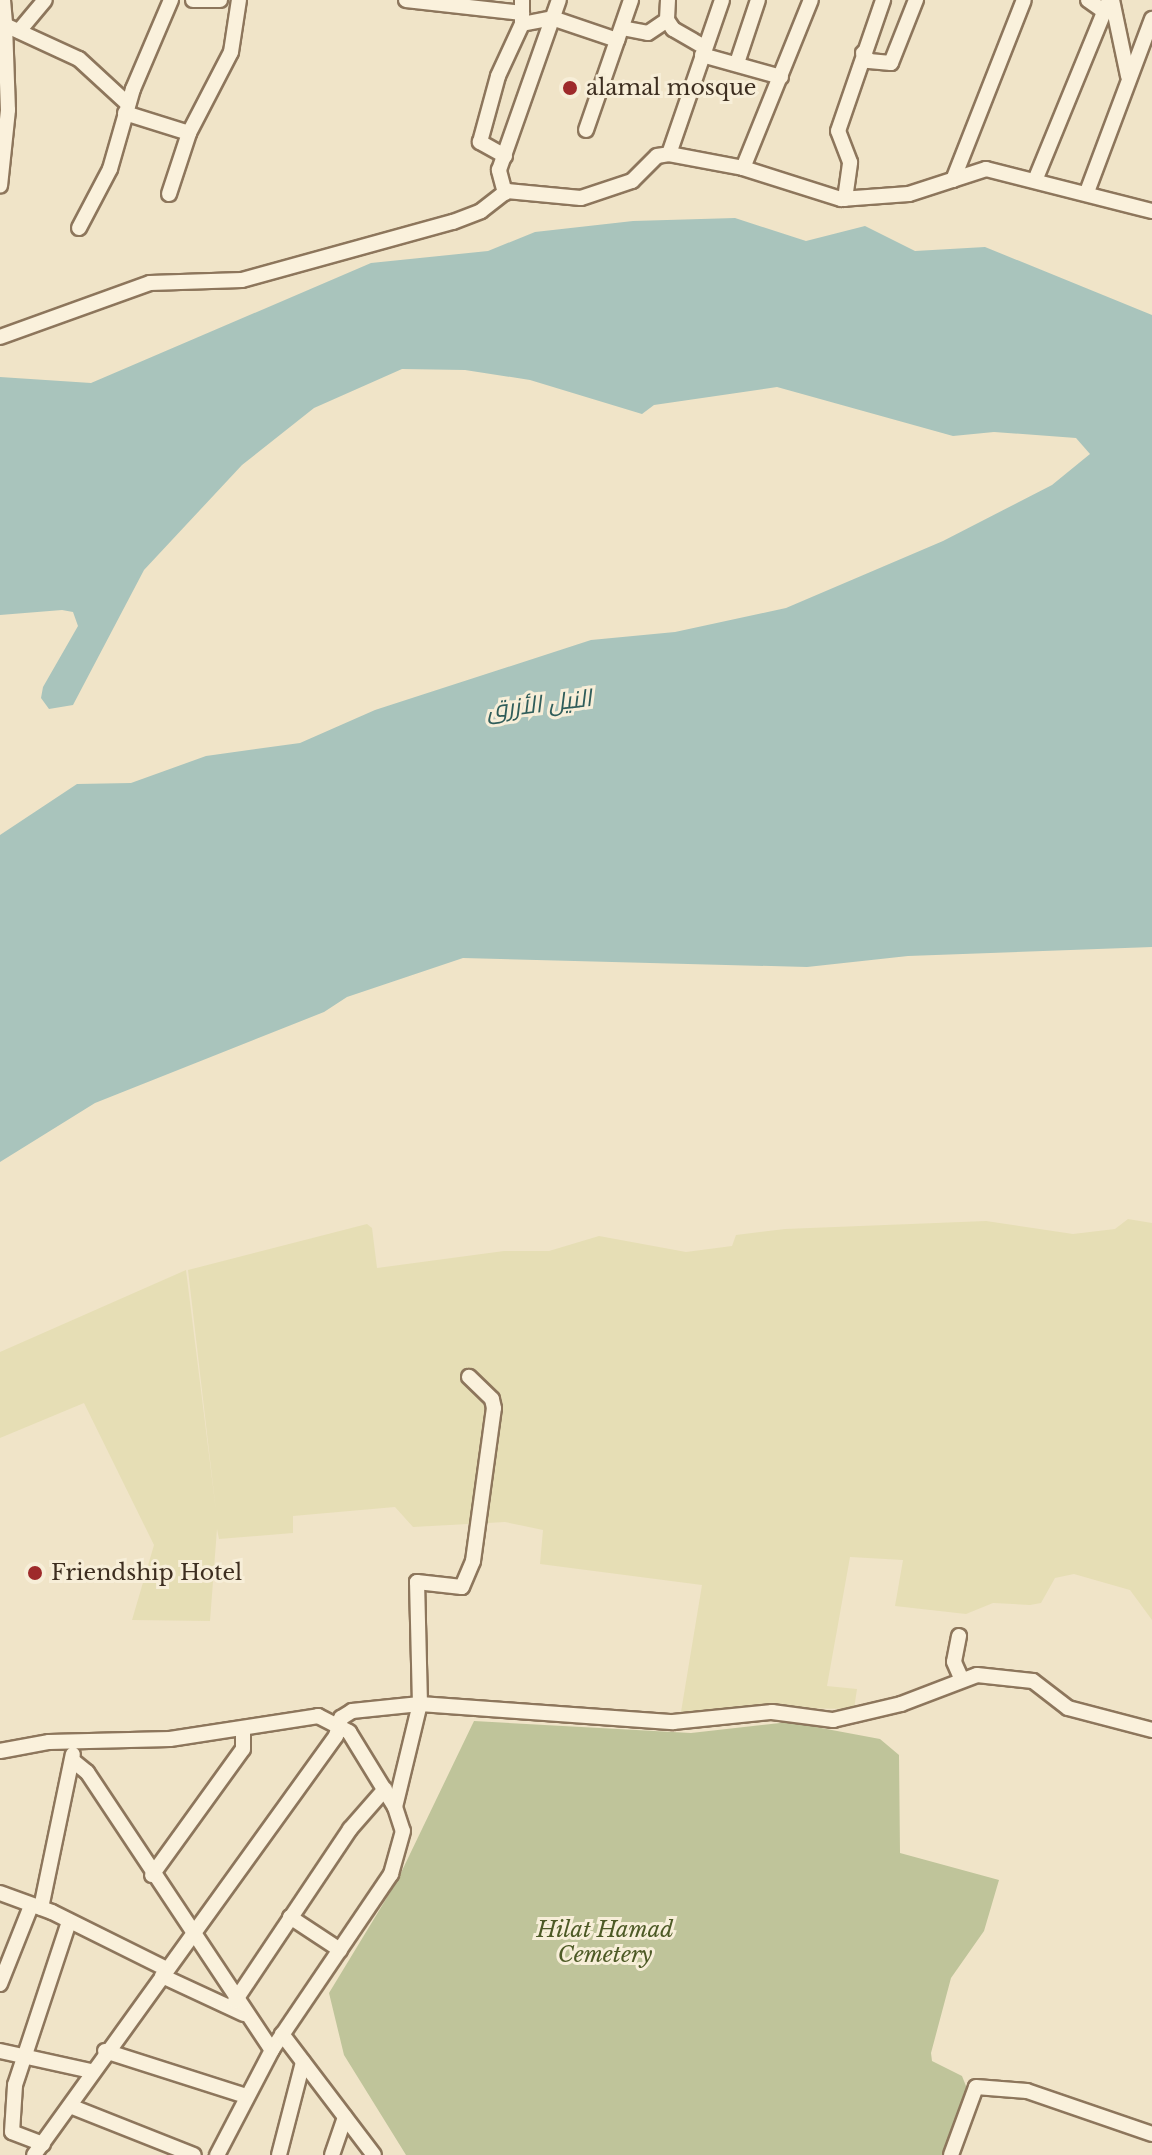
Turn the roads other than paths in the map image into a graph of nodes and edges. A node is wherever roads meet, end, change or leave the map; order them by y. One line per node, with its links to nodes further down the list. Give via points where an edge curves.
1 (3, 0): 23 (street)
2 (45, 0): 23 (street)
3 (171, 0): 30 (street)
4 (193, 0): 5 (street)
5 (220, 0)
6 (239, 0): 33 (street, via 231,52)
7 (406, 0): 19 (street)
8 (559, 0): 20 (street)
9 (631, 0): 24 (street)
10 (668, 0): 22 (street)
11 (722, 0): 25 (street)
12 (758, 0): 27 (street)
13 (811, 0): 29 (street)
14 (883, 0): 26 (street)
15 (916, 0): 26 (street, via 891,63 869,61)
16 (1024, 0): 38 (street)
17 (1088, 0): 18 (street)
18 (1108, 4): 28 (street); 37 (street)
19 (522, 12): 20 (street); 35 (street, via 480,142)
20 (552, 18): 24 (street); 35 (street)
21 (1152, 19): 28 (street)
22 (667, 20): 24 (street, via 648,33); 25 (street)
23 (8, 28): 30 (street, via 79,59); 31 (street)
24 (619, 34): 32 (street)
25 (703, 51): 27 (street); 34 (street)
26 (863, 53): 43 (street, via 838,131 850,162)
27 (737, 63): 29 (street)
28 (1128, 76): 40 (street)
29 (781, 77): 36 (street)
30 (126, 108): 33 (street); 45 (street, via 110,169)
31 (4, 122): 39 (street)
32 (586, 130)
33 (189, 133): 42 (street)
34 (669, 154): 36 (street); 41 (street, via 657,156 632,181 581,198 522,189)
35 (505, 156): 41 (street, via 499,170)
36 (743, 168): 43 (street)
37 (1036, 178): 38 (street, via 986,169); 40 (street)
38 (953, 180): 43 (street, via 909,194)
39 (0, 186)
40 (1087, 192): 44 (street)
41 (505, 193): 46 (street, via 481,211 453,222 242,280 150,283)
42 (169, 194)
43 (845, 199)
44 (1152, 211)
45 (79, 228)
46 (0, 337)
47 (469, 1377): 50 (street, via 492,1399 494,1408 473,1561 462,1587 417,1582)
48 (959, 1636): 49 (street, via 954,1662)
49 (961, 1678): 50 (street, via 901,1704 833,1720 772,1712 673,1722); 53 (street, via 1017,1676 1033,1681 1068,1708)
50 (420, 1704): 51 (street, via 352,1711); 58 (street)
51 (339, 1724): 52 (street, via 307,1716); 57 (street); 64 (street)
52 (243, 1729): 54 (street, via 170,1739); 59 (street, via 243,1749)
53 (1152, 1730)
54 (73, 1741): 55 (street); 56 (street)
55 (1, 1753)
56 (72, 1760): 59 (street, via 87,1772); 61 (street)
57 (385, 1789): 58 (street); 62 (street, via 359,1816)
58 (395, 1807): 65 (street, via 403,1831 398,1857)
59 (152, 1875): 64 (street)
60 (0, 1893): 61 (street)
61 (36, 1907): 63 (street); 67 (street)
62 (290, 1917): 65 (street); 68 (street)
63 (69, 1922): 66 (street); 74 (street)
64 (193, 1936): 66 (street); 68 (street)
65 (340, 1950): 70 (street)
66 (164, 1973): 69 (street); 73 (street)
67 (0, 1984)
68 (235, 2001): 69 (street)
69 (244, 2014): 71 (street)
70 (282, 2034): 71 (street); 75 (street)
71 (272, 2050): 77 (street)
72 (0, 2051): 74 (street)
73 (105, 2051): 76 (street); 77 (street)
74 (25, 2054): 76 (street); 81 (street, via 15,2085 12,2132)
75 (303, 2062): 79 (street); 84 (street)
76 (91, 2071): 78 (street)
77 (246, 2096): 83 (street)
78 (70, 2106): 81 (street); 82 (street)
79 (345, 2117): 85 (street); 86 (street)
80 (1152, 2134): 87 (street, via 1027,2091 983,2086 970,2093)
81 (38, 2149)
82 (194, 2155)
83 (217, 2155)
84 (279, 2155)
85 (332, 2155)
86 (374, 2155)
87 (951, 2155)

